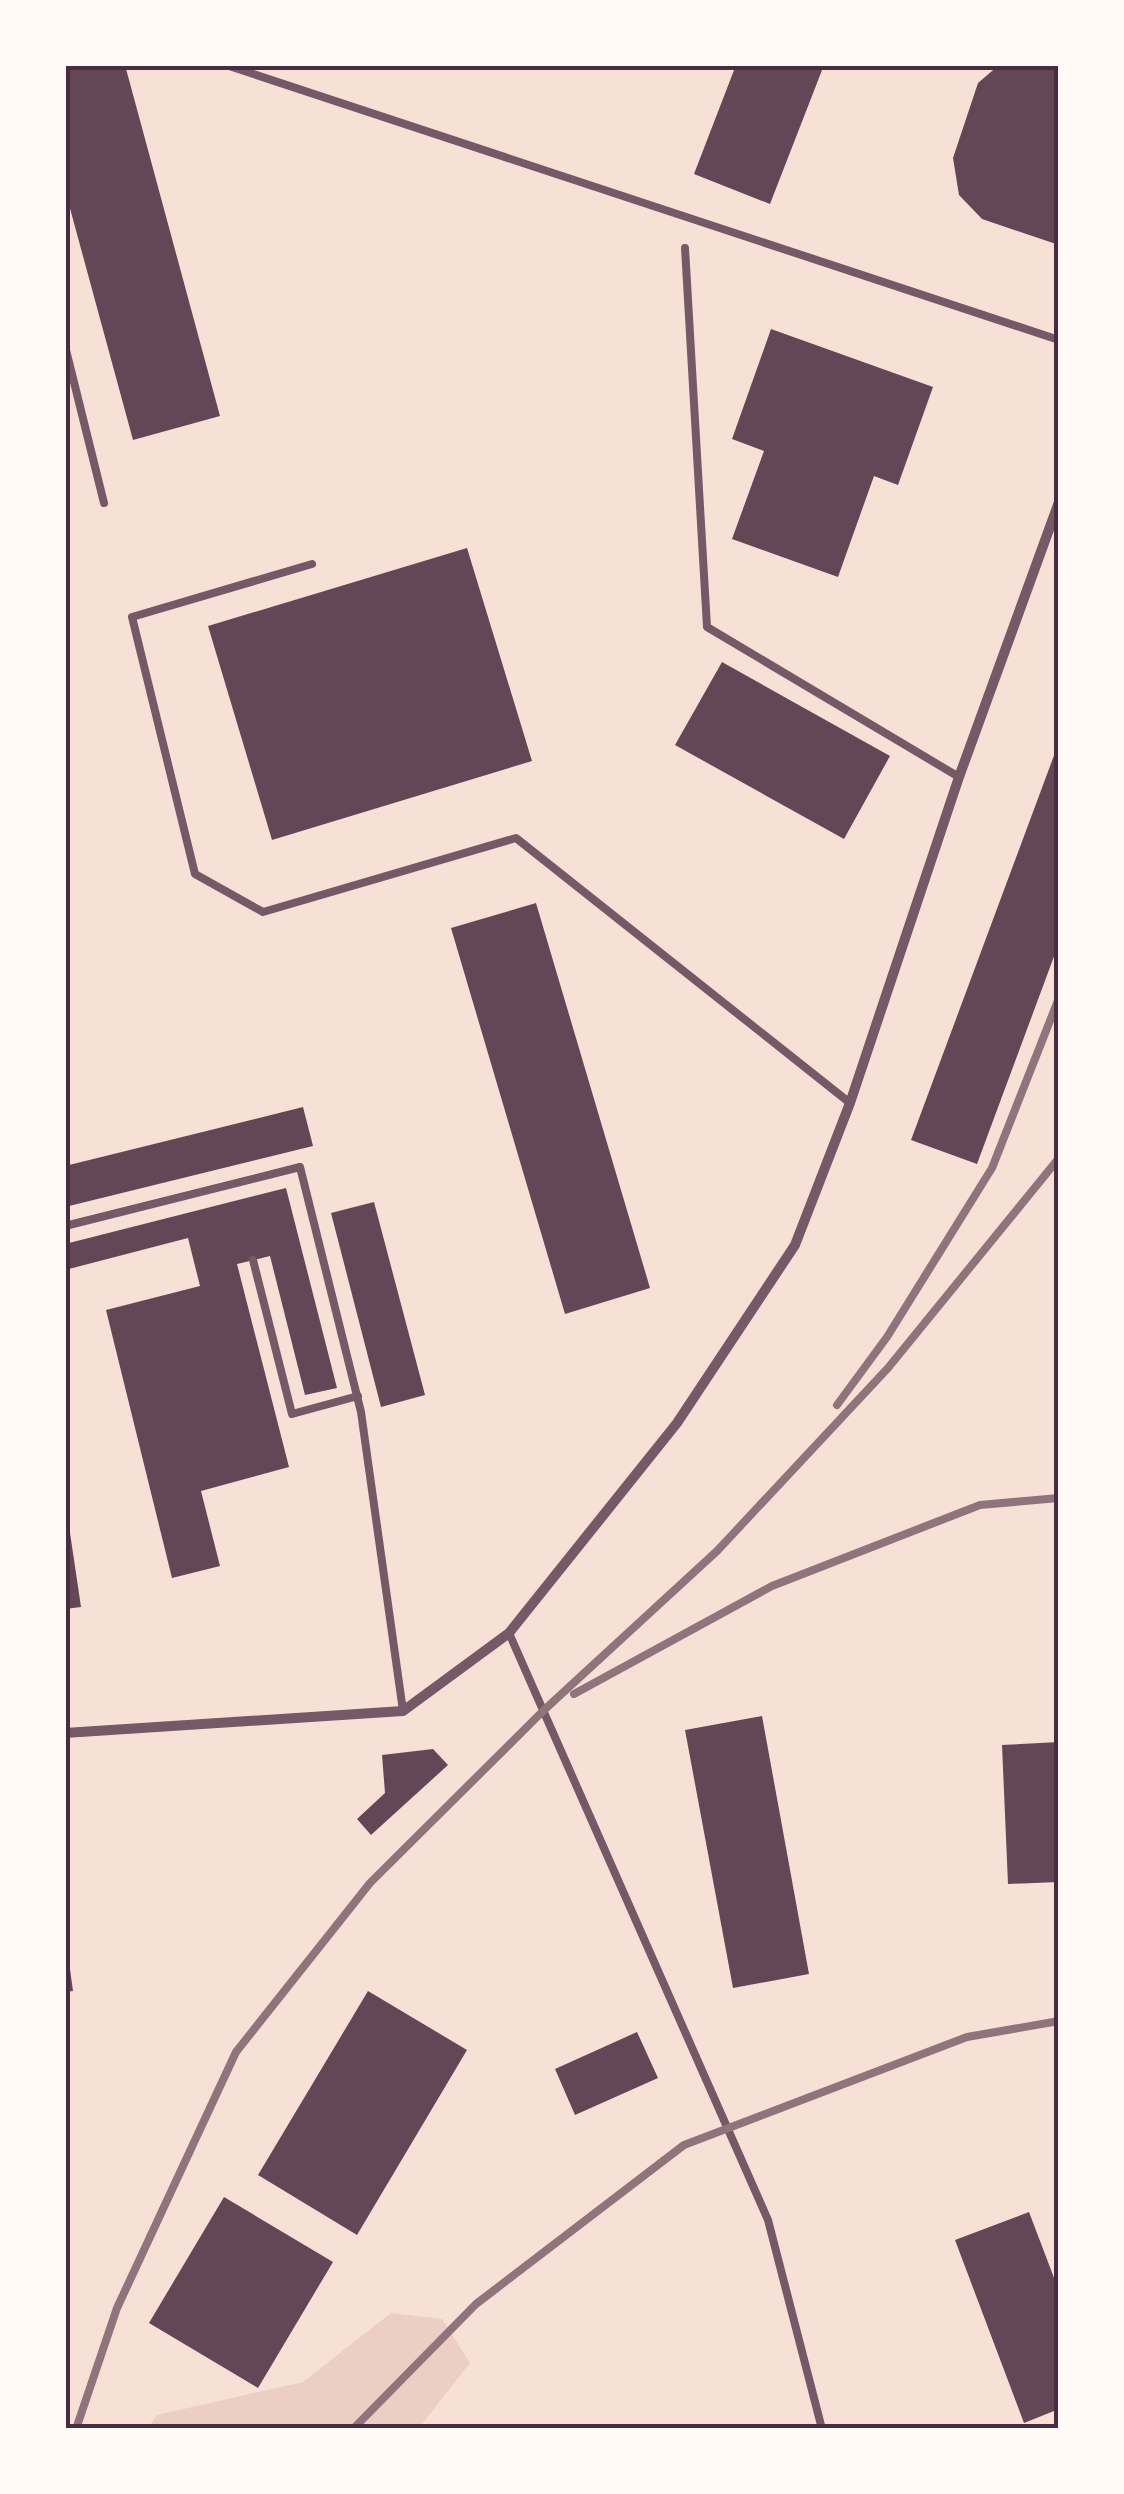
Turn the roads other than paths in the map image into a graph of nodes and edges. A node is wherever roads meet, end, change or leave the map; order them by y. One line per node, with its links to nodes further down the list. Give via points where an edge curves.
1 (226, 65): 3 (lane)
2 (685, 248): 8 (lane, via 707,627)
3 (1059, 340)
4 (65, 346): 6 (lane)
5 (1059, 502): 8 (street)
6 (104, 504)
7 (312, 564): 9 (lane, via 132,616 195,874 264,912 516,838)
8 (959, 776): 9 (street)
9 (850, 1104): 13 (street, via 795,1245 677,1422)
10 (65, 1226): 12 (lane, via 300,1167)
11 (253, 1260): 12 (lane, via 292,1414)
12 (358, 1396): 14 (lane)
13 (509, 1633): 14 (street); 16 (lane, via 768,2220)
14 (402, 1711): 15 (street)
15 (65, 1733)
16 (822, 2429)

